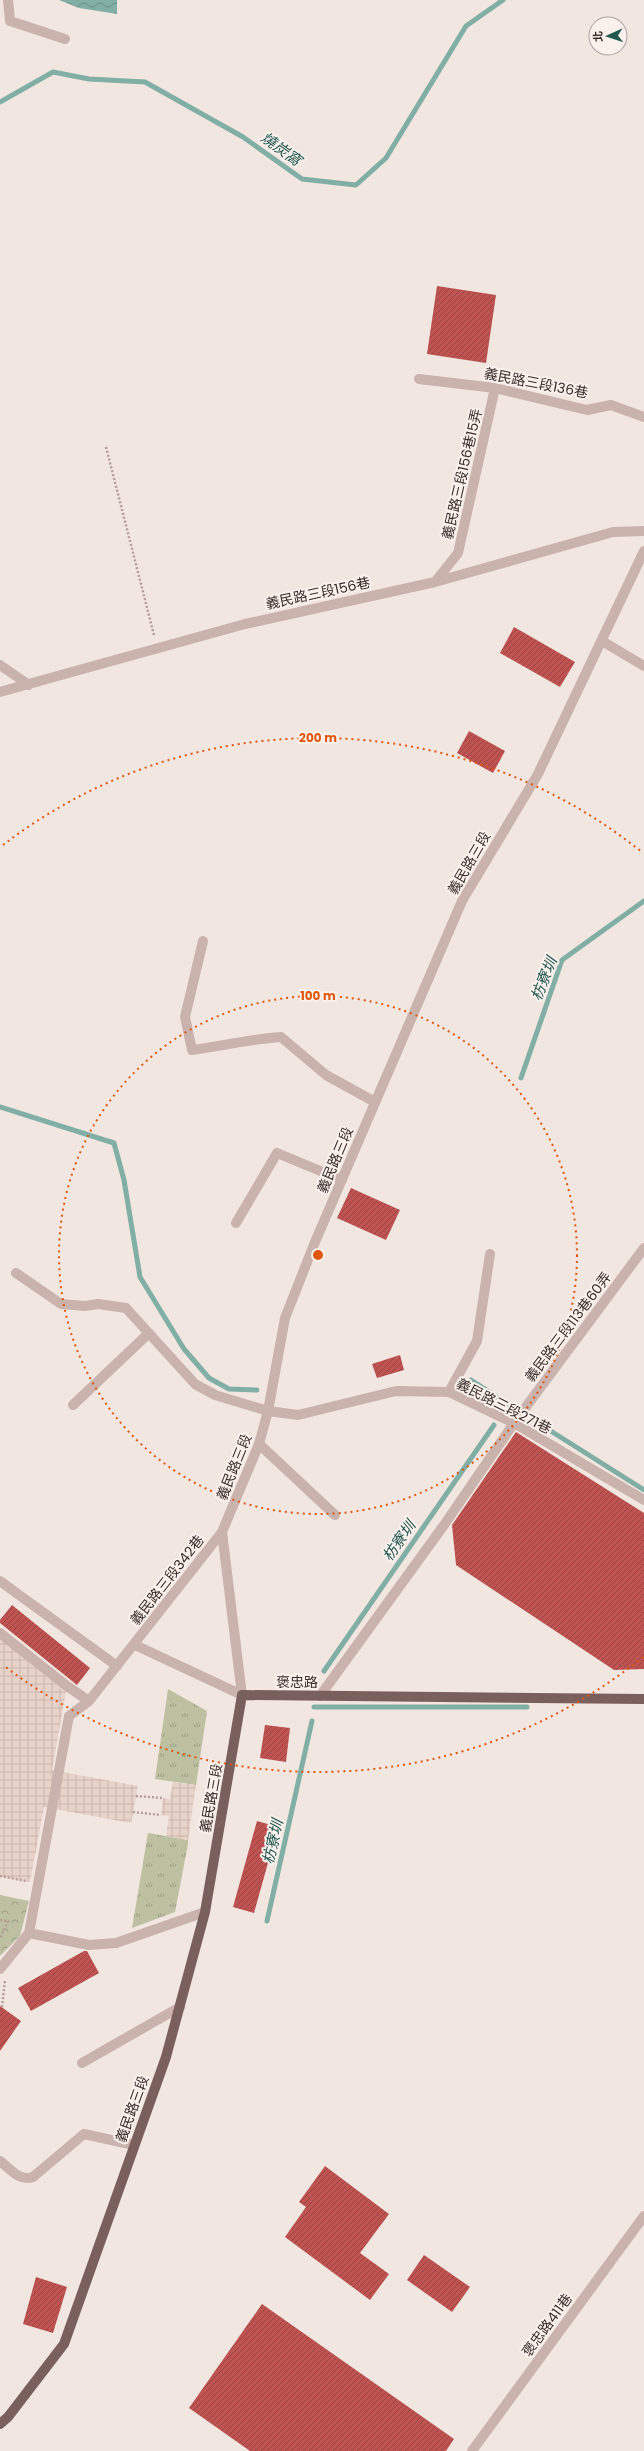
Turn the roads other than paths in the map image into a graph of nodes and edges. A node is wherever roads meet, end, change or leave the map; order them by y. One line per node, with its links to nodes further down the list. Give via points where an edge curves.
1 (8, 0): 2 (street, via 10,21)
2 (65, 39)
3 (420, 379): 4 (street, 義民路三段136巷)
4 (495, 388): 5 (street, 義民路三段136巷, via 587,410 611,405); 8 (street, 義民路三段156巷15弄, via 458,553)
5 (644, 417)
6 (644, 531): 8 (street, 義民路三段156巷, via 613,532)
7 (644, 551): 9 (street, 義民路三段)
8 (435, 582): 12 (street, 義民路三段156巷, via 245,624)
9 (602, 641): 11 (street); 15 (street, 義民路三段, via 538,774 462,901)
10 (0, 665): 12 (street)
11 (644, 666)
12 (29, 685): 13 (street, 義民路三段156巷)
13 (0, 692)
14 (203, 941): 15 (street, via 185,1017 192,1050 256,1038 281,1037 326,1075)
15 (375, 1102): 16 (street, 義民路三段)
16 (342, 1180): 17 (street, via 277,1153); 24 (street, 義民路三段, via 285,1318)
17 (236, 1223)
18 (644, 1248): 25 (street, 義民路三段113巷60弄)
19 (490, 1254): 22 (street, via 477,1341)
20 (16, 1273): 21 (street, 義民路三段271巷, via 61,1304 98,1304 126,1308)
21 (149, 1333): 23 (street); 24 (street, 義民路三段271巷, via 195,1384 204,1390)
22 (449, 1392): 24 (street, 義民路三段271巷, via 396,1391 298,1415); 25 (street, 義民路三段271巷)
23 (72, 1405)
24 (268, 1411): 26 (street, 義民路三段)
25 (514, 1423): 27 (street, 義民路三段271巷); 35 (street, 義民路三段113巷60弄, via 444,1526)
26 (259, 1444): 28 (street); 29 (street, 義民路三段)
27 (644, 1500)
28 (335, 1515)
29 (222, 1532): 32 (street, 義民路三段342巷); 34 (street, 義民路三段)
30 (0, 1581): 33 (street)
31 (0, 1633): 37 (street)
32 (135, 1644): 33 (street); 34 (street, 褒忠路)
33 (117, 1666): 37 (street)
34 (242, 1696): 35 (main road, 褒忠路); 38 (main road, 義民路三段)
35 (320, 1696): 36 (main road, 褒忠路)
36 (644, 1699)
37 (90, 1701): 39 (street, via 69,1716)
38 (205, 1912): 39 (street, via 116,1943 89,1945); 41 (main road, 義民路三段)
39 (28, 1933): 40 (street)
40 (0, 1970)
41 (180, 2006): 42 (street); 43 (main road, 義民路三段, via 166,2057)
42 (82, 2063)
43 (134, 2145): 44 (street, via 84,2134 26,2180); 46 (main road, 義民路三段, via 64,2344)
44 (0, 2161)
45 (644, 2216): 47 (street, 褒忠路411巷)
46 (0, 2424)
47 (472, 2451)

